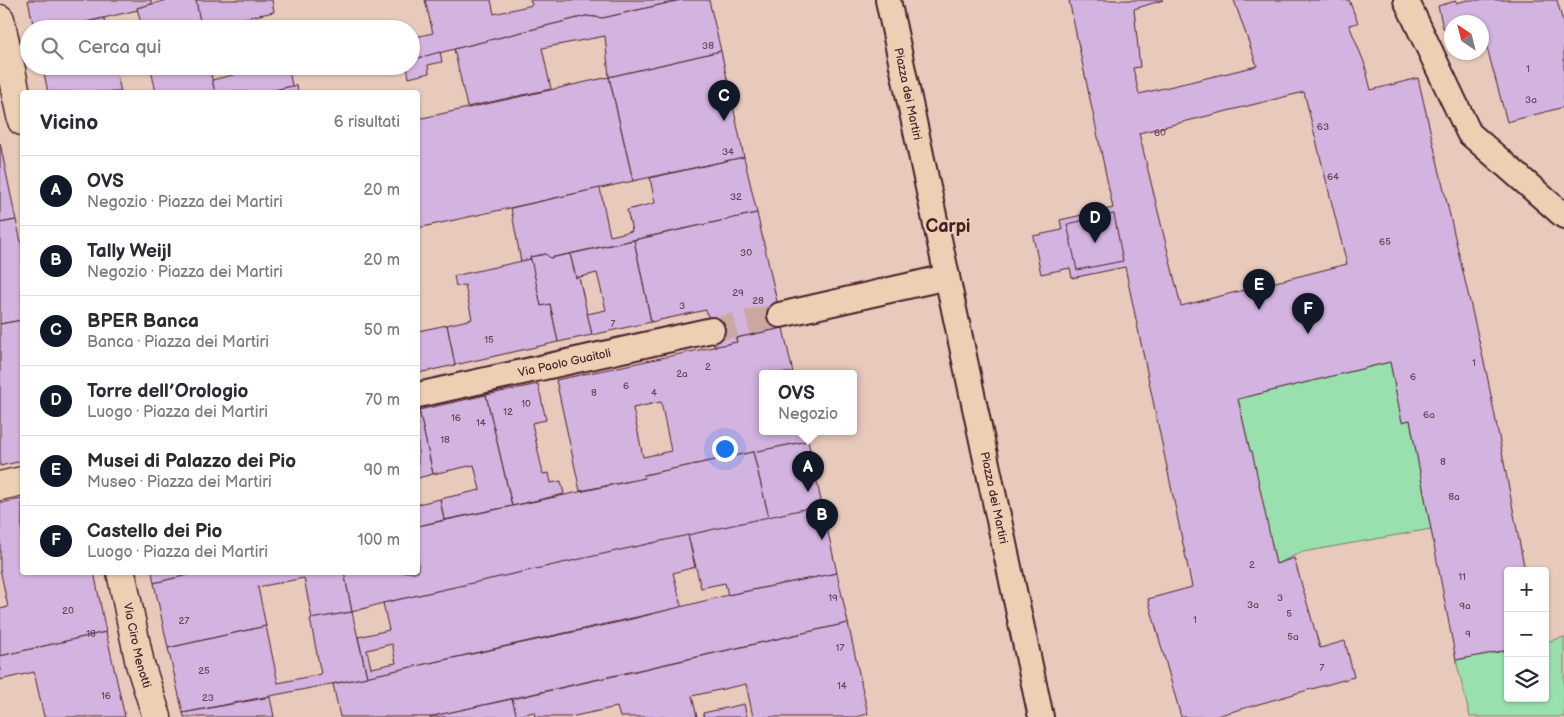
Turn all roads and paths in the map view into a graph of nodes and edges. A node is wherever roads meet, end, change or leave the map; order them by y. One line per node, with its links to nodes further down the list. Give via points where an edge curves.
1 (888, 0): 6 (street, Piazza dei Martiri)
2 (1406, 0): 5 (street, via 1469,133)
3 (0, 19): 4 (street)
4 (20, 112)
5 (1564, 216)
6 (947, 277): 7 (street); 14 (street, Piazza dei Martiri)
7 (780, 315)
8 (712, 330): 9 (street, Via Paolo Guaitoli)
9 (420, 395)
10 (20, 481): 11 (street)
11 (0, 486)
12 (122, 575): 13 (street, Via Ciro Menotti, via 140,664)
13 (157, 717)
14 (1041, 717)

